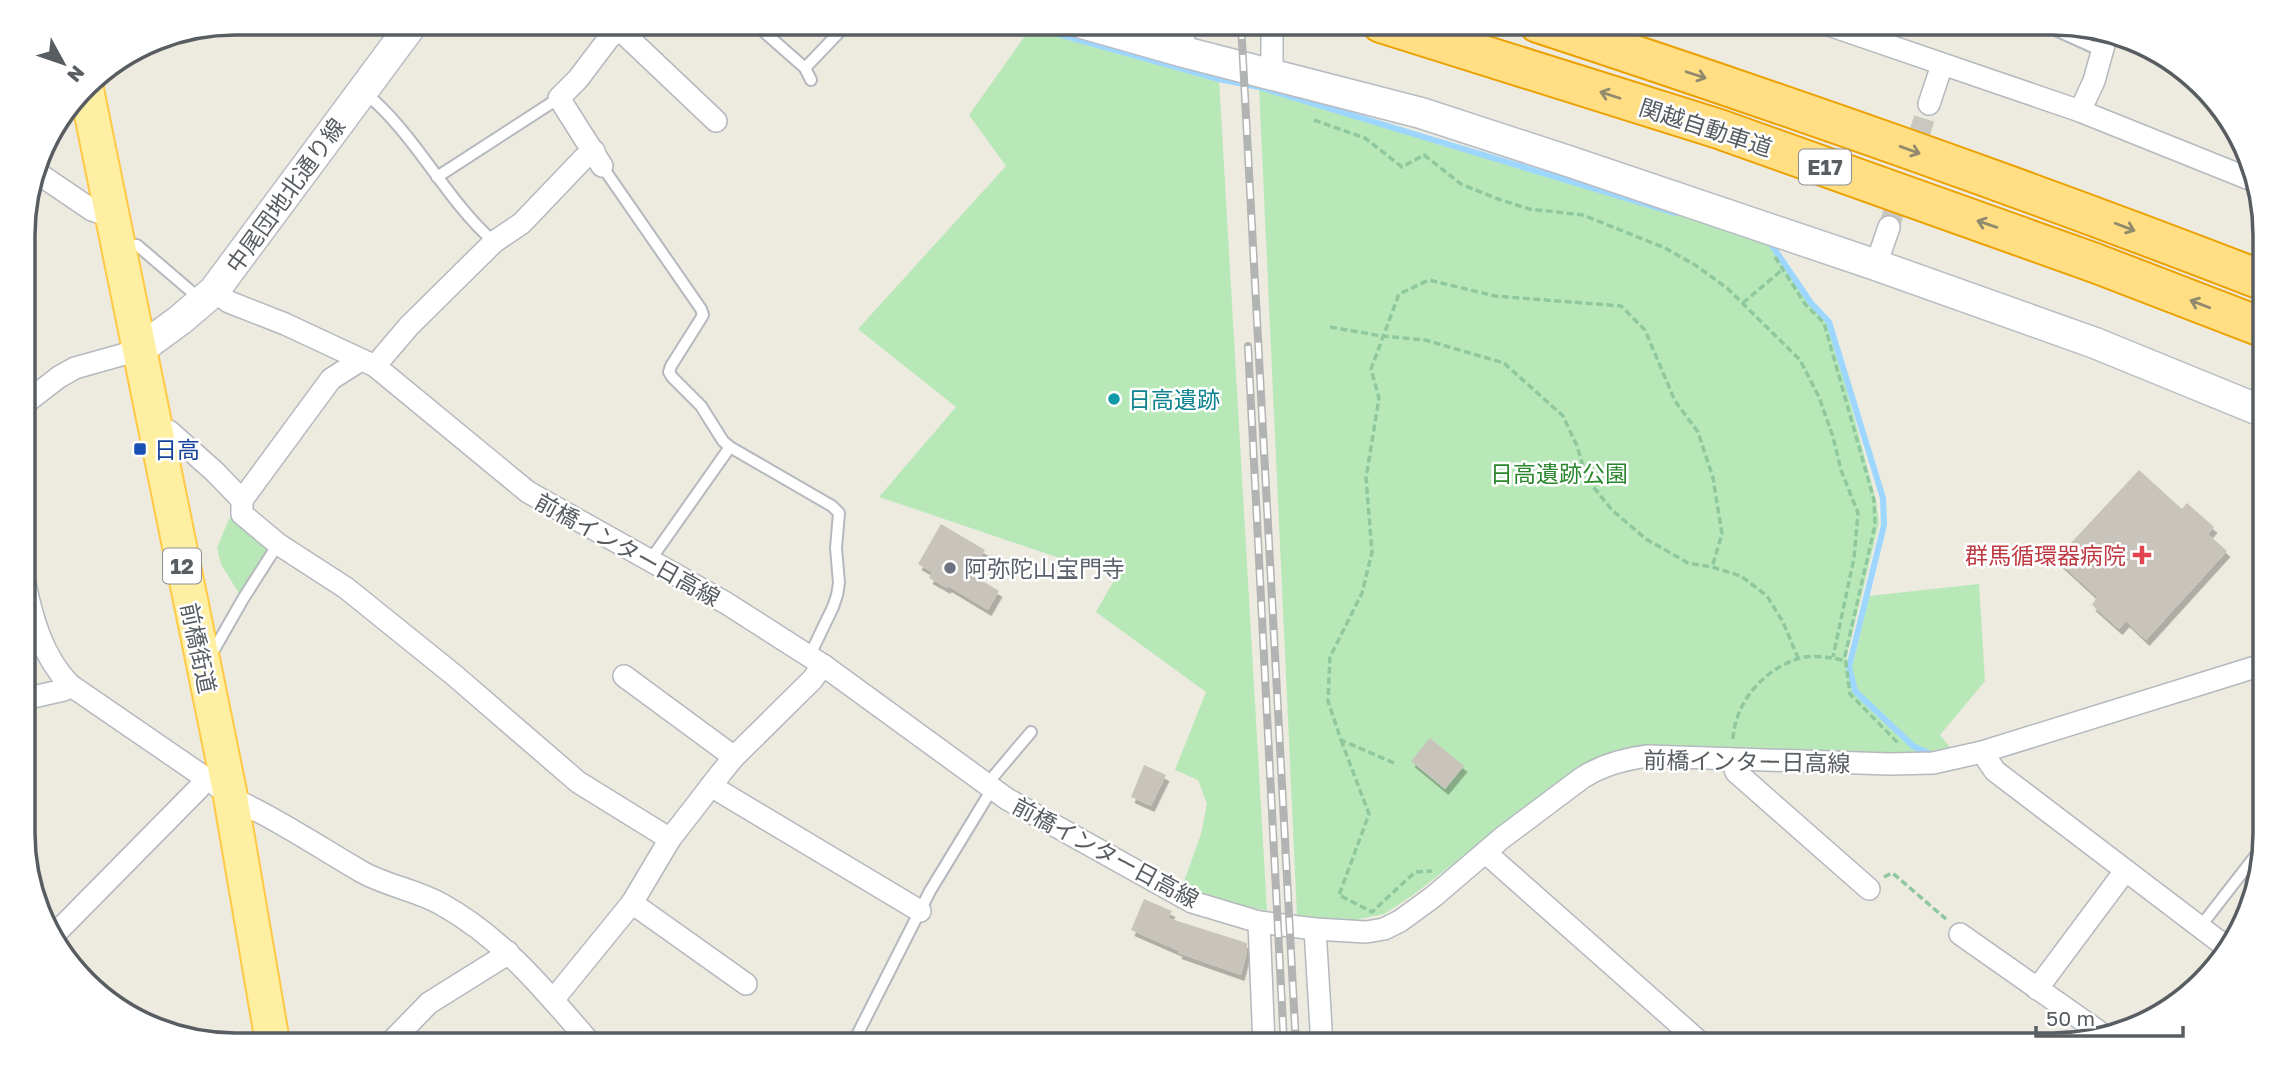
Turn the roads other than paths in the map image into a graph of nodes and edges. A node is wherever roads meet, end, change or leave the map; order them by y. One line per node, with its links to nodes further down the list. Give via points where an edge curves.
1 (404, 35): 19 (street, 中尾団地北通り線)
2 (615, 35): 20 (street)
3 (631, 35): 24 (street)
4 (768, 35): 16 (lane)
5 (837, 35): 16 (lane)
6 (1124, 35): 14 (street)
7 (1183, 35): 14 (street)
8 (1272, 35): 17 (street)
9 (1419, 35): 36 (highway, 関越自動車道 / E17, one-way to 9, via 1719,130)
10 (1575, 35): 34 (highway, 関越自動車道 / E17, one-way to 34, via 1734,87)
11 (1857, 35): 15 (street)
12 (2064, 35): 13 (lane, via 2093,49)
13 (2104, 42): 23 (street, via 2094,82)
14 (1184, 52): 17 (street)
15 (1942, 65): 22 (street); 23 (street)
16 (805, 68): 18 (lane)
17 (1272, 75): 33 (street, via 1433,117)
18 (811, 80)
19 (362, 91): 27 (lane); 35 (street, 中尾団地北通り線)
20 (559, 98): 25 (street); 27 (lane)
21 (88, 99): 29 (main road, 前橋街道 / 12)
22 (1929, 104)
23 (2080, 111): 28 (street)
24 (716, 121)
25 (598, 159): 31 (street, via 583,159 522,223); 42 (lane, via 701,309 703,315 669,372)
26 (44, 177): 29 (street, via 92,210)
27 (437, 177): 31 (lane)
28 (2244, 177)
29 (111, 211): 32 (main road, 前橋街道 / 12)
30 (1889, 227): 33 (street)
31 (494, 242): 38 (street)
32 (118, 246): 35 (lane, via 138,245); 37 (main road, 前橋街道 / 12)
33 (1876, 265): 40 (street, via 2095,343)
34 (2253, 277)
35 (209, 297): 37 (street, 中尾団地北通り線); 38 (street, 前橋インター日高線, via 285,324)
36 (2253, 324)
37 (139, 350): 39 (street, via 75,368); 41 (main road, 前橋街道 / 12)
38 (368, 363): 43 (street, via 331,379); 45 (street, 前橋インター日高線, via 528,492)
39 (35, 396)
40 (2253, 408)
41 (155, 434): 43 (street, via 169,431); 49 (main road, 前橋街道 / 12)
42 (730, 447): 45 (lane); 47 (lane, via 839,513 839,583)
43 (243, 500): 44 (street, via 242,514)
44 (278, 544): 49 (lane); 60 (street, via 346,588 578,782)
45 (651, 559): 47 (street, 前橋インター日高線)
46 (35, 617): 51 (street, via 44,648)
47 (816, 661): 56 (street, via 798,695); 59 (street, 前橋インター日高線)
48 (2253, 668): 55 (street, 前橋インター日高線)
49 (203, 670): 57 (main road, 前橋街道 / 12)
50 (624, 676): 56 (street)
51 (70, 685): 52 (street); 57 (street)
52 (35, 697)
53 (1031, 732): 59 (lane)
54 (1732, 751): 55 (street, 前橋インター日高線, via 1879,764 1923,763); 61 (street, 前橋インター日高線, via 1648,756 1607,764 1582,778); 64 (street, via 1736,772)
55 (1982, 752): 63 (street, via 1995,771)
56 (734, 757): 58 (street)
57 (217, 786): 69 (street, via 199,788); 73 (street, via 364,873 439,903); 78 (main road, 前橋街道 / 12)
58 (711, 786): 60 (street); 66 (street)
59 (990, 787): 66 (lane); 67 (street, 前橋インター日高線, via 1182,898)
60 (670, 839): 65 (street)
61 (1486, 853): 70 (street, 前橋インター日高線, via 1391,926 1366,932); 84 (street)
62 (2251, 862): 68 (lane)
63 (2125, 872): 68 (street); 75 (street)
64 (1868, 889)
65 (632, 903): 74 (street); 76 (street)
66 (919, 911): 81 (lane)
67 (1259, 922): 70 (street, 前橋インター日高線); 82 (street)
68 (2200, 927): 72 (street)
69 (60, 929)
70 (1315, 929): 83 (street)
71 (1960, 934): 75 (street)
72 (2220, 942)
73 (508, 952): 76 (street); 79 (street, via 429,1003)
74 (746, 984)
75 (2037, 989): 77 (street)
76 (553, 1000): 80 (street)
77 (2094, 1028)
78 (270, 1033)
79 (400, 1033)
80 (582, 1033)
81 (858, 1033)
82 (1264, 1033)
83 (1321, 1033)
84 (1689, 1033)

